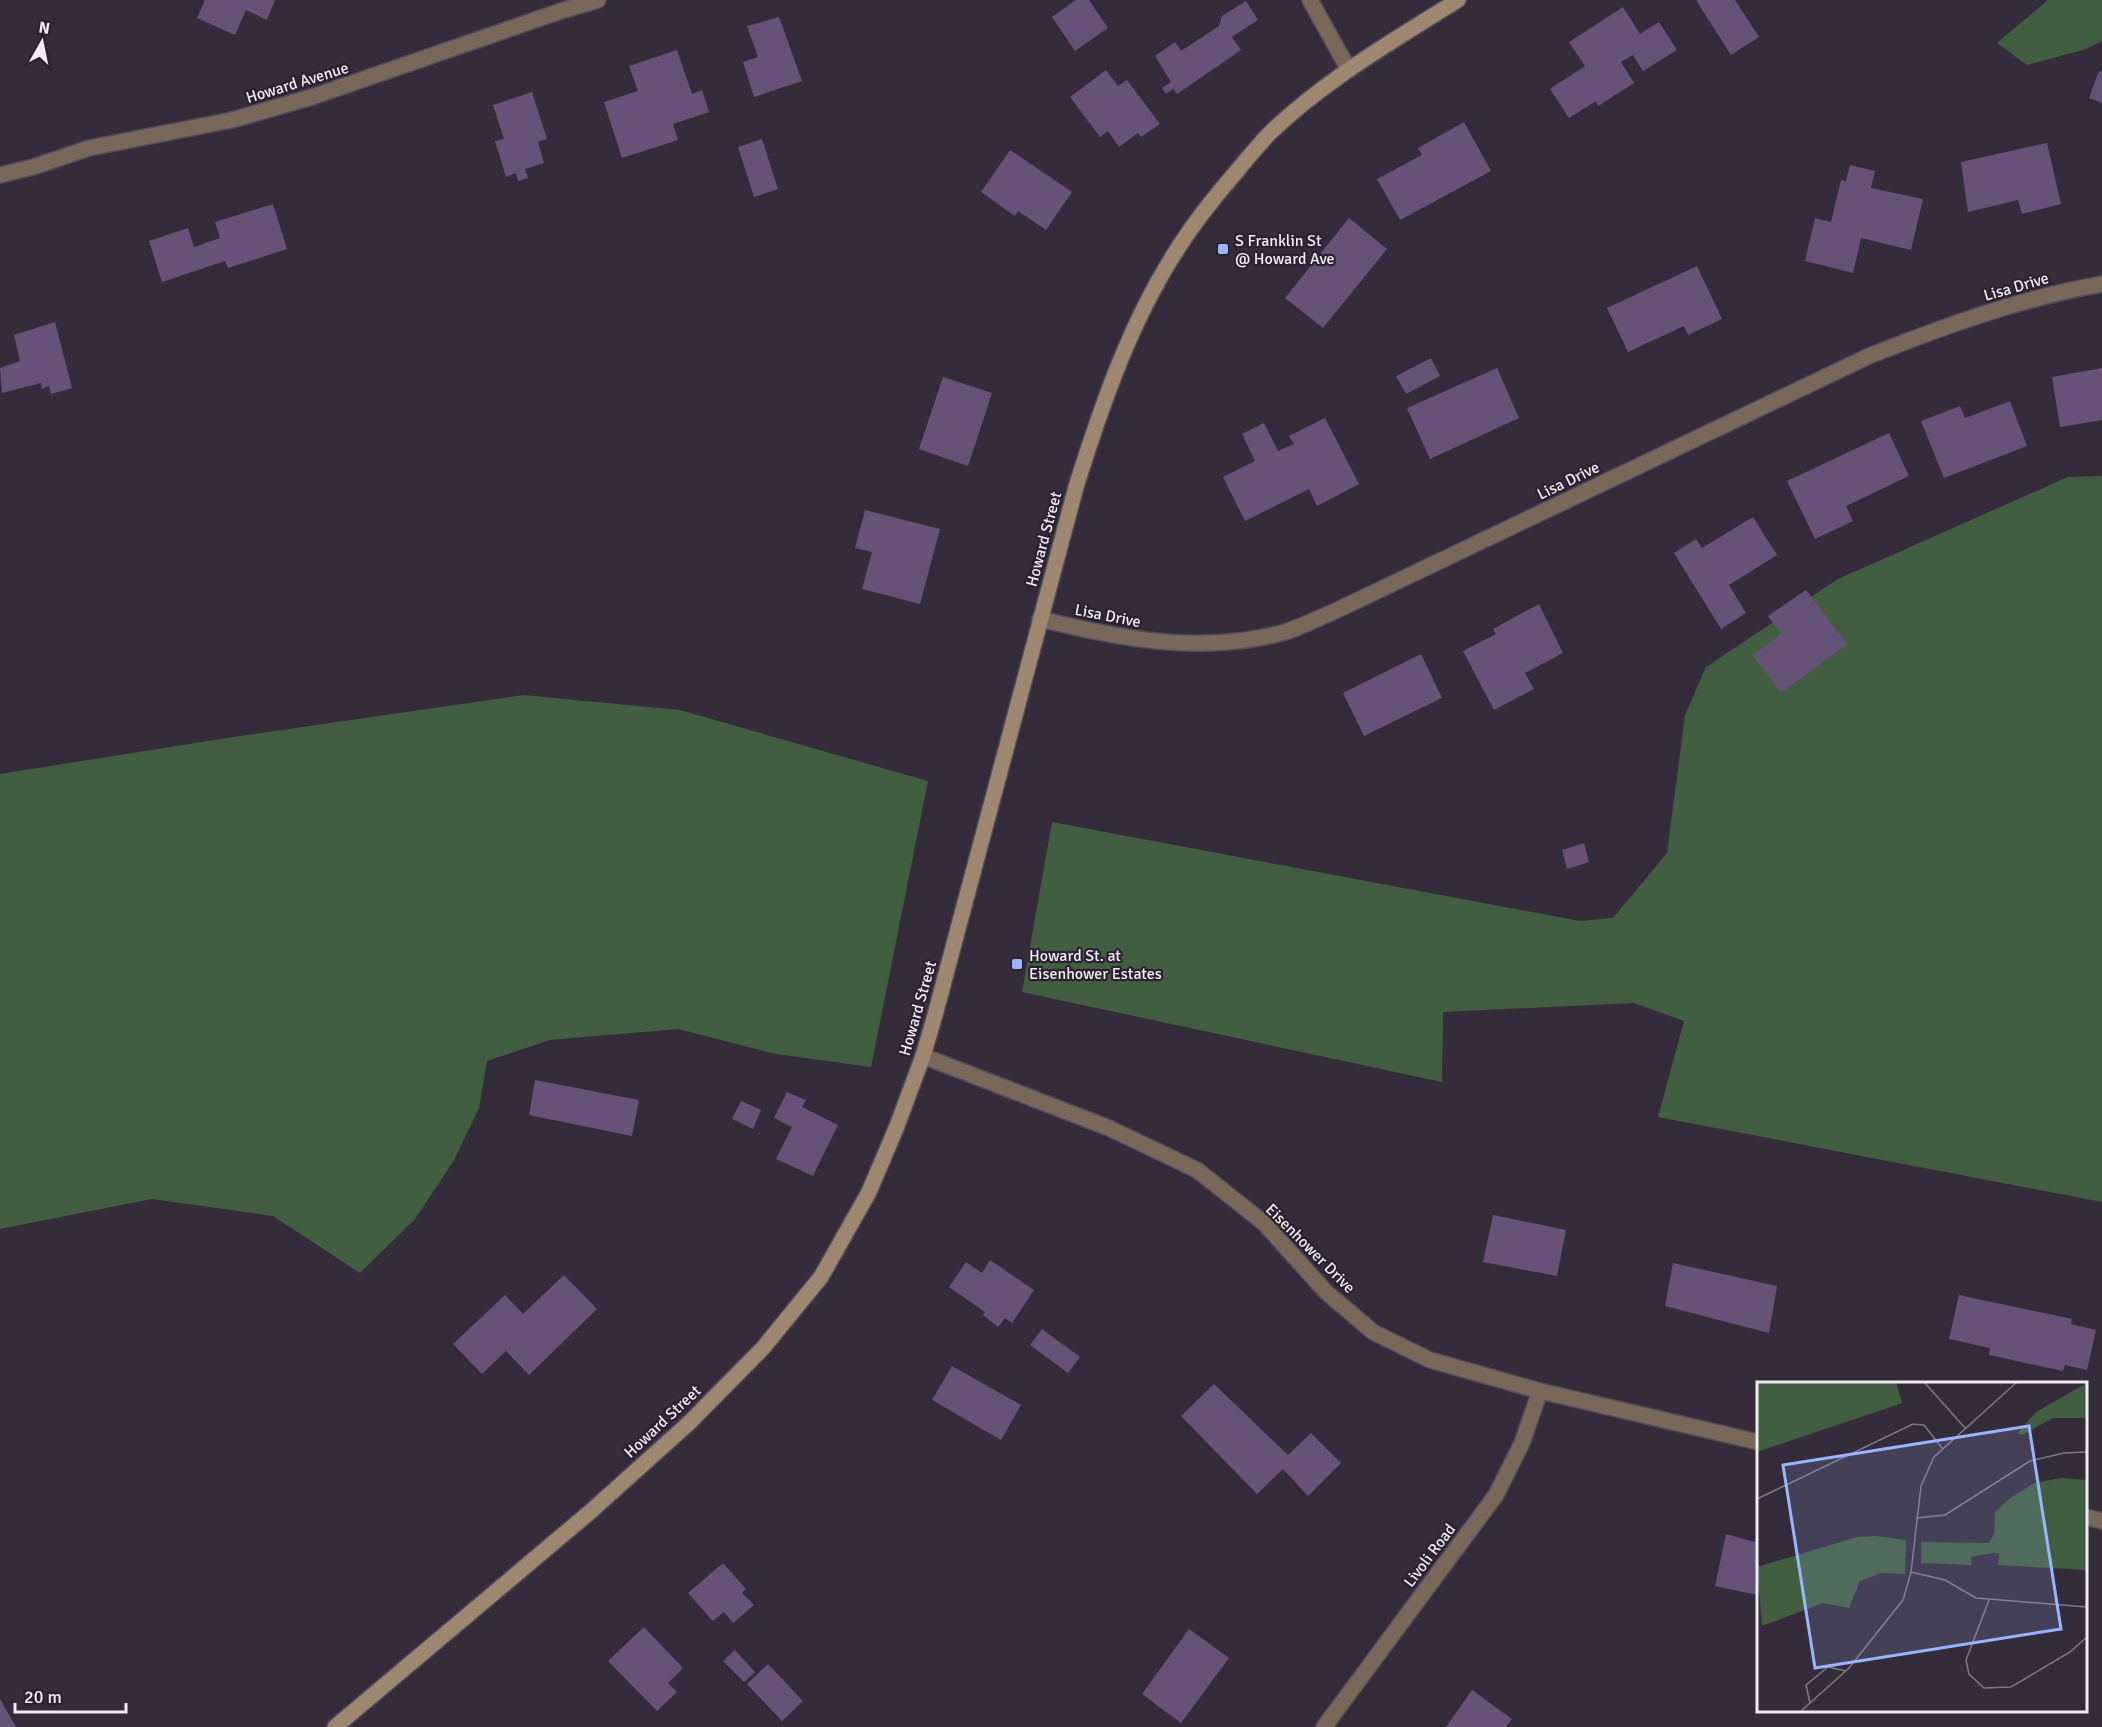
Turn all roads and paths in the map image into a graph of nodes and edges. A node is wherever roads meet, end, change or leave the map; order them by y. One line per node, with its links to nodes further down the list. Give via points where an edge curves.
1 (598, 0): 5 (street, Howard Avenue, via 312,97 232,120 88,148)
2 (1310, 0): 4 (street)
3 (1458, 0): 4 (main road, Howard Street)
4 (1349, 70): 7 (main road, Howard Street, via 1269,134 1205,209 1149,297 1096,423)
5 (0, 175)
6 (2102, 284): 7 (street, Lisa Drive, via 2062,291 1958,321 1869,356 1286,632 1196,645 1092,632)
7 (1040, 619): 8 (main road, Howard Street)
8 (923, 1056): 9 (street, Eisenhower Drive, via 1109,1128 1197,1170 1264,1223 1326,1292 1373,1332 1430,1360); 13 (main road, Howard Street, via 869,1192 821,1277 763,1347 689,1423 590,1512)
9 (1540, 1391): 10 (street, Eisenhower Drive); 14 (street, Livoli Road, via 1522,1443 1496,1495)
10 (1757, 1442)
11 (2087, 1517): 12 (street)
12 (2102, 1521)
13 (335, 1727)
14 (1324, 1727)

